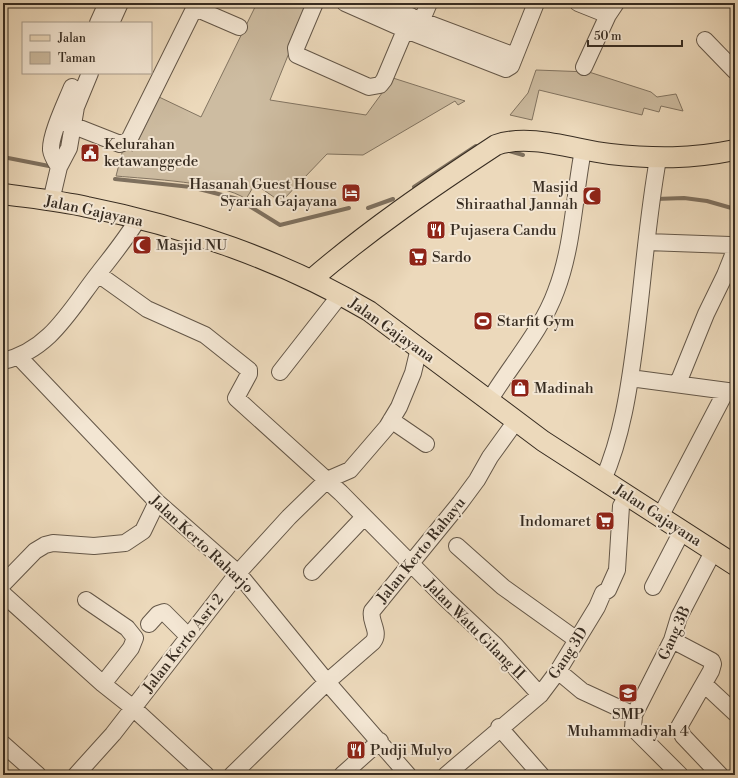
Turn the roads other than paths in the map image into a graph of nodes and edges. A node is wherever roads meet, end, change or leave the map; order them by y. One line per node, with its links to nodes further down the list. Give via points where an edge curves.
1 (120, 3): 10 (street)
2 (315, 3): 11 (street, via 296,48 297,55 369,87 380,85 384,80)
3 (348, 3): 11 (street)
4 (381, 3): 11 (street)
5 (429, 3): 11 (street)
6 (536, 3): 11 (street, via 514,56)
7 (578, 3): 9 (street)
8 (196, 5): 12 (street); 18 (street, via 129,140 120,144)
9 (612, 9): 14 (street)
10 (106, 17)
11 (414, 25)
12 (239, 27)
13 (705, 40): 15 (street)
14 (584, 67)
15 (735, 72)
16 (78, 74): 18 (street)
17 (90, 74): 18 (street, via 76,107)
18 (66, 122): 23 (street, via 51,149 52,156 60,167)
19 (583, 150): 21 (main road); 28 (main road, via 518,140 496,145 373,229); 37 (street, via 567,247 556,290 540,322)
20 (735, 150): 21 (main road)
21 (658, 159): 25 (street)
22 (3, 194): 23 (main road, Jalan Gajayana)
23 (51, 201): 24 (main road, Jalan Gajayana)
24 (138, 219): 27 (street); 28 (main road, Jalan Gajayana, via 214,241)
25 (647, 242): 26 (street, via 730,245); 34 (street)
26 (735, 249): 35 (street)
27 (98, 274): 31 (street, via 62,324 36,348); 41 (street, Jalan Watu Gilang II, via 147,309 205,335 249,370 236,398)
28 (311, 280): 29 (main road, Jalan Gajayana)
29 (341, 294): 30 (main road, Jalan Gajayana); 33 (street)
30 (419, 348): 37 (main road, Jalan Gajayana); 38 (street, Jalan Kerto Asri 2, via 413,373)
31 (20, 357): 32 (street); 44 (street, Jalan Kerto Raharjo)
32 (3, 361)
33 (280, 372)
34 (630, 378): 35 (street); 42 (street, via 619,432)
35 (678, 384): 36 (street)
36 (730, 392): 46 (street)
37 (489, 401): 39 (main road, Jalan Gajayana)
38 (391, 420): 40 (street); 41 (street, Jalan Kerto Asri 2, via 350,470)
39 (516, 421): 42 (main road, Jalan Gajayana); 50 (street, Jalan Kerto Rahayu, via 490,457 478,480)
40 (426, 444)
41 (327, 480): 45 (street, Jalan Watu Gilang II); 53 (street, Jalan Kerto Asri 2)
42 (603, 480): 43 (main road, Jalan Gajayana)
43 (628, 495): 46 (main road, Jalan Gajayana); 60 (street, Gang 3D, via 621,506 617,570 608,590 603,593)
44 (157, 502): 53 (street, Jalan Kerto Raharjo); 54 (street, via 143,531 125,543 94,546 53,543 45,545)
45 (364, 517): 50 (street, Jalan Watu Gilang II); 52 (street)
46 (660, 517): 47 (main road, Jalan Gajayana)
47 (682, 531): 49 (main road, Jalan Gajayana); 55 (street)
48 (457, 546): 60 (street, via 503,587)
49 (714, 550): 51 (main road, Jalan Gajayana); 61 (street, Gang 3B, via 679,617)
50 (410, 564): 63 (street, Jalan Kerto Rahayu, via 372,611 375,639); 66 (street, Jalan Watu Gilang II, via 495,645)
51 (735, 565)
52 (312, 572)
53 (238, 573): 59 (street, Jalan Kerto Asri 2); 63 (street, Jalan Kerto Raharjo)
54 (3, 584)
55 (653, 587)
56 (3, 594): 64 (street)
57 (86, 600): 64 (street, via 127,628 135,638 131,648)
58 (149, 624): 59 (street, via 158,614 164,612)
59 (188, 636): 67 (street, Jalan Kerto Asri 2)
60 (577, 640): 62 (street, Gang 3D)
61 (672, 640): 65 (street, via 712,661 713,667); 69 (street, Gang 3B)
62 (558, 671): 66 (street, Gang 3D); 69 (street, via 582,691)
63 (327, 682): 71 (street, Jalan Kerto Raharjo); 76 (street, Jalan Kerto Rahayu)
64 (103, 684): 67 (street)
65 (704, 684): 68 (street); 82 (street, via 679,727 683,736)
66 (540, 695): 70 (street, Gang 3D)
67 (132, 707): 74 (street, Jalan Kerto Asri 2, via 113,734); 75 (street)
68 (735, 713)
69 (634, 715): 81 (street, via 633,728)
70 (500, 728): 79 (street, Gang 3D); 80 (street)
71 (380, 741): 77 (street); 78 (street, Jalan Kerto Raharjo)
72 (3, 744): 73 (street)
73 (38, 775)
74 (76, 775)
75 (206, 775)
76 (232, 775)
77 (342, 775)
78 (408, 775)
79 (446, 775)
80 (541, 775)
81 (680, 775)
82 (720, 775)

